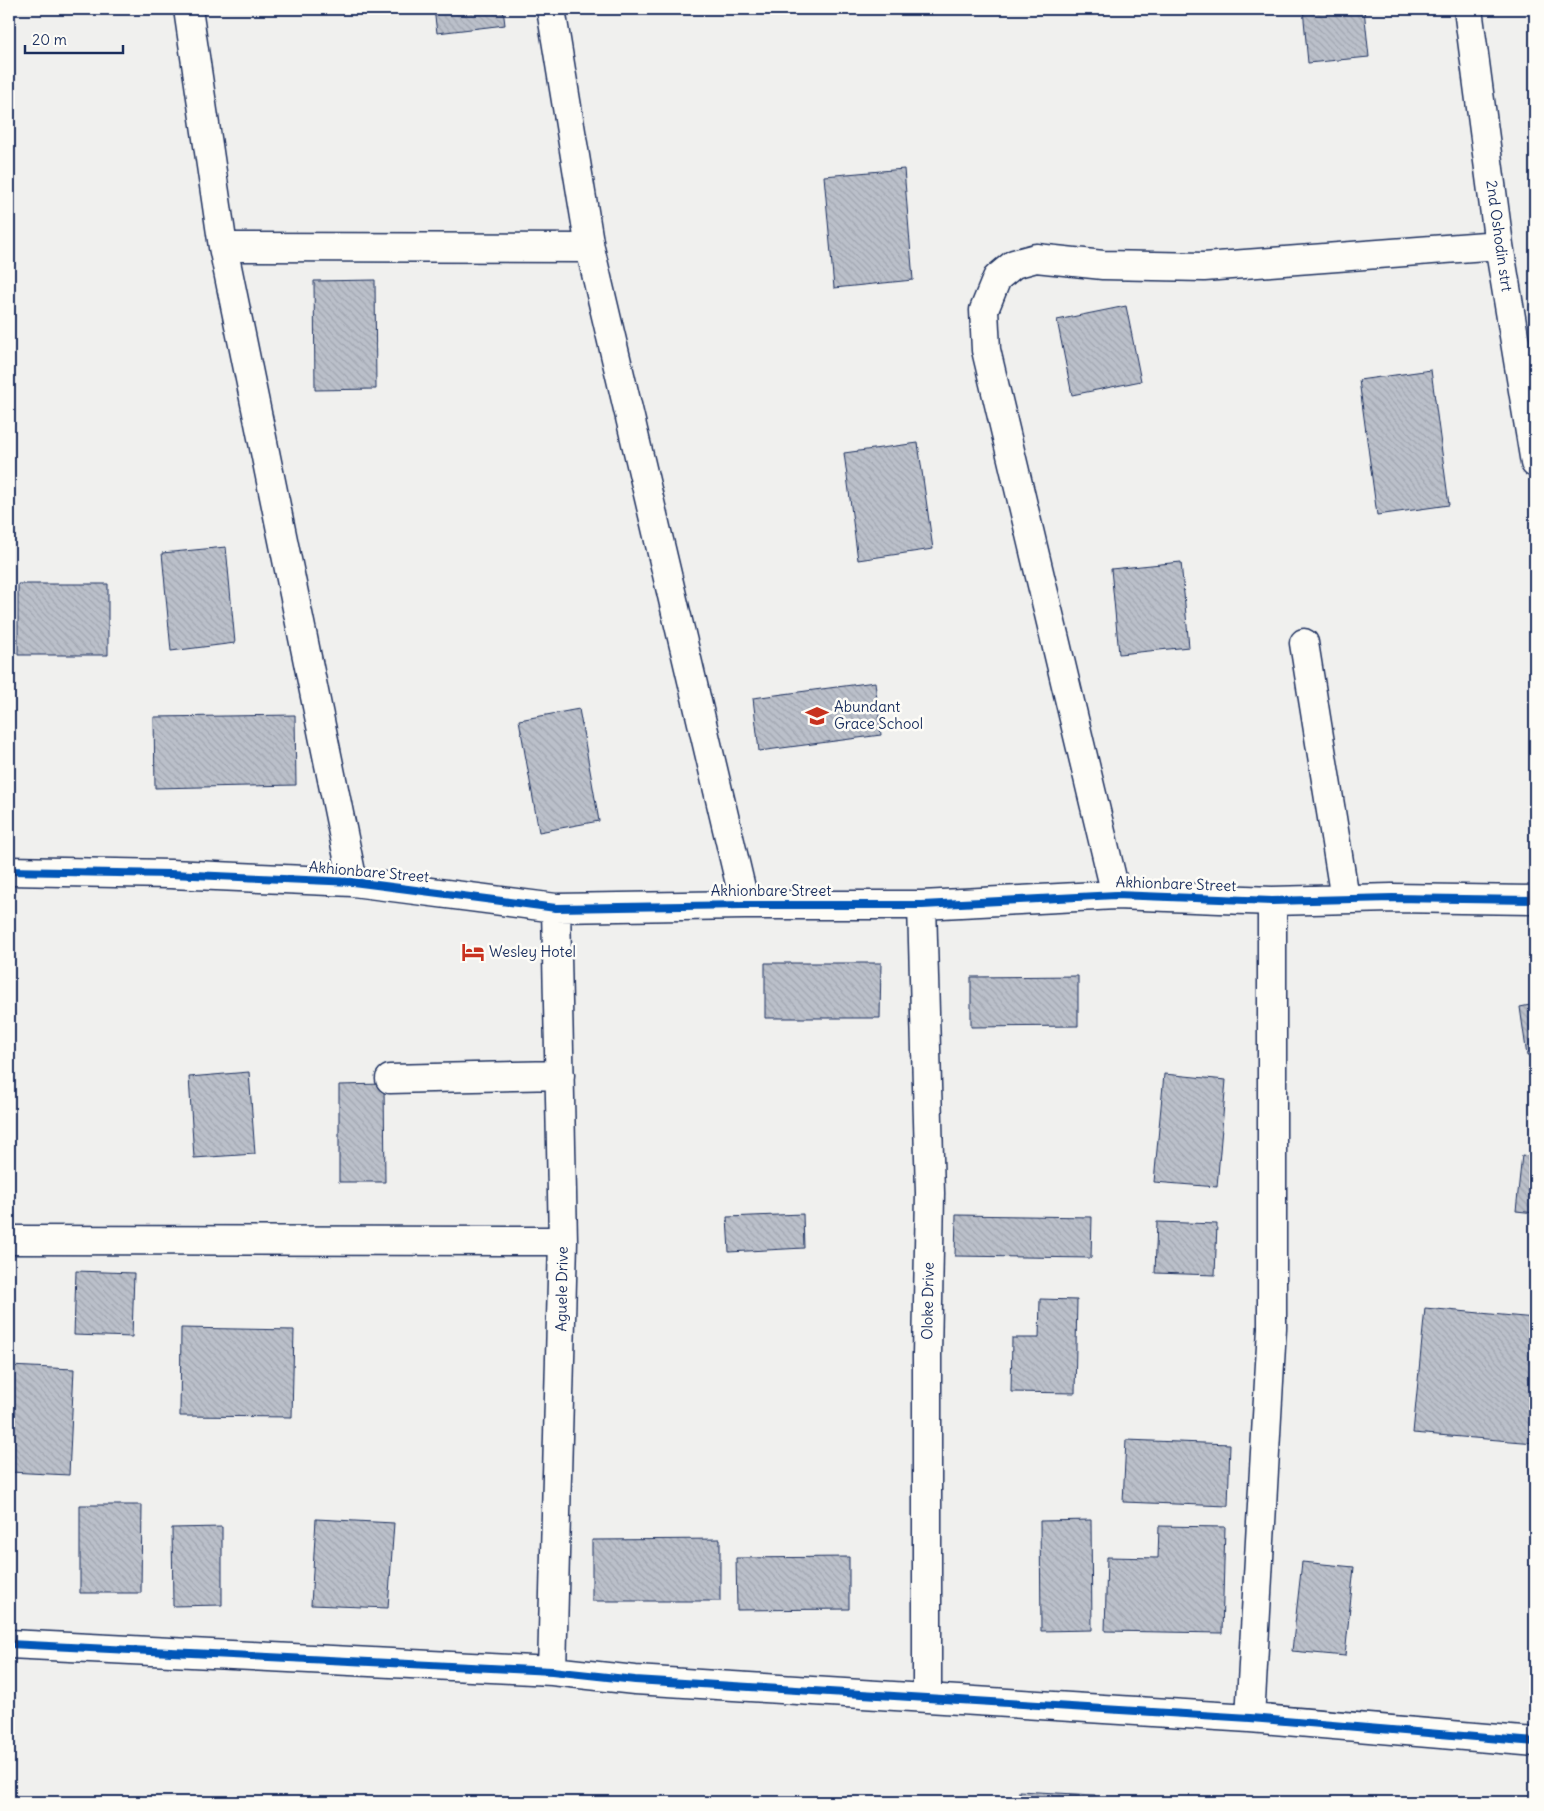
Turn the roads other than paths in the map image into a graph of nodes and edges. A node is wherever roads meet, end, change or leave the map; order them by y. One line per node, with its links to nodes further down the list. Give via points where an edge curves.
1 (188, 9): 5 (street)
2 (551, 9): 6 (street)
3 (1468, 9): 4 (street, 2nd Oshodin strt)
4 (1499, 245): 7 (street, 2nd Oshodin strt); 11 (street, via 1204,267 1036,258 1014,264 997,278 984,310 986,350)
5 (223, 247): 6 (street); 10 (street)
6 (590, 248): 15 (street)
7 (1535, 462)
8 (1304, 643): 12 (street)
9 (9, 871): 10 (street, Akhionbare Street)
10 (353, 882): 17 (street, Akhionbare Street)
11 (1116, 895): 14 (street, Akhionbare Street); 16 (street, Akhionbare Street)
12 (1345, 899): 13 (street, Akhionbare Street); 14 (street, Akhionbare Street)
13 (1535, 900)
14 (1272, 901): 25 (street, via 1272,1328)
15 (745, 905): 16 (street, Akhionbare Street); 17 (street, Akhionbare Street)
16 (922, 905): 24 (street, Oloke Drive, via 930,1193)
17 (556, 908): 18 (street, Aguele Drive)
18 (560, 1075): 19 (street); 21 (street, Aguele Drive)
19 (390, 1079)
20 (9, 1240): 21 (street)
21 (563, 1241): 23 (street, Aguele Drive)
22 (9, 1644): 23 (street)
23 (552, 1671): 24 (street, via 635,1680)
24 (927, 1698): 25 (street)
25 (1250, 1718): 26 (street)
26 (1535, 1742)

